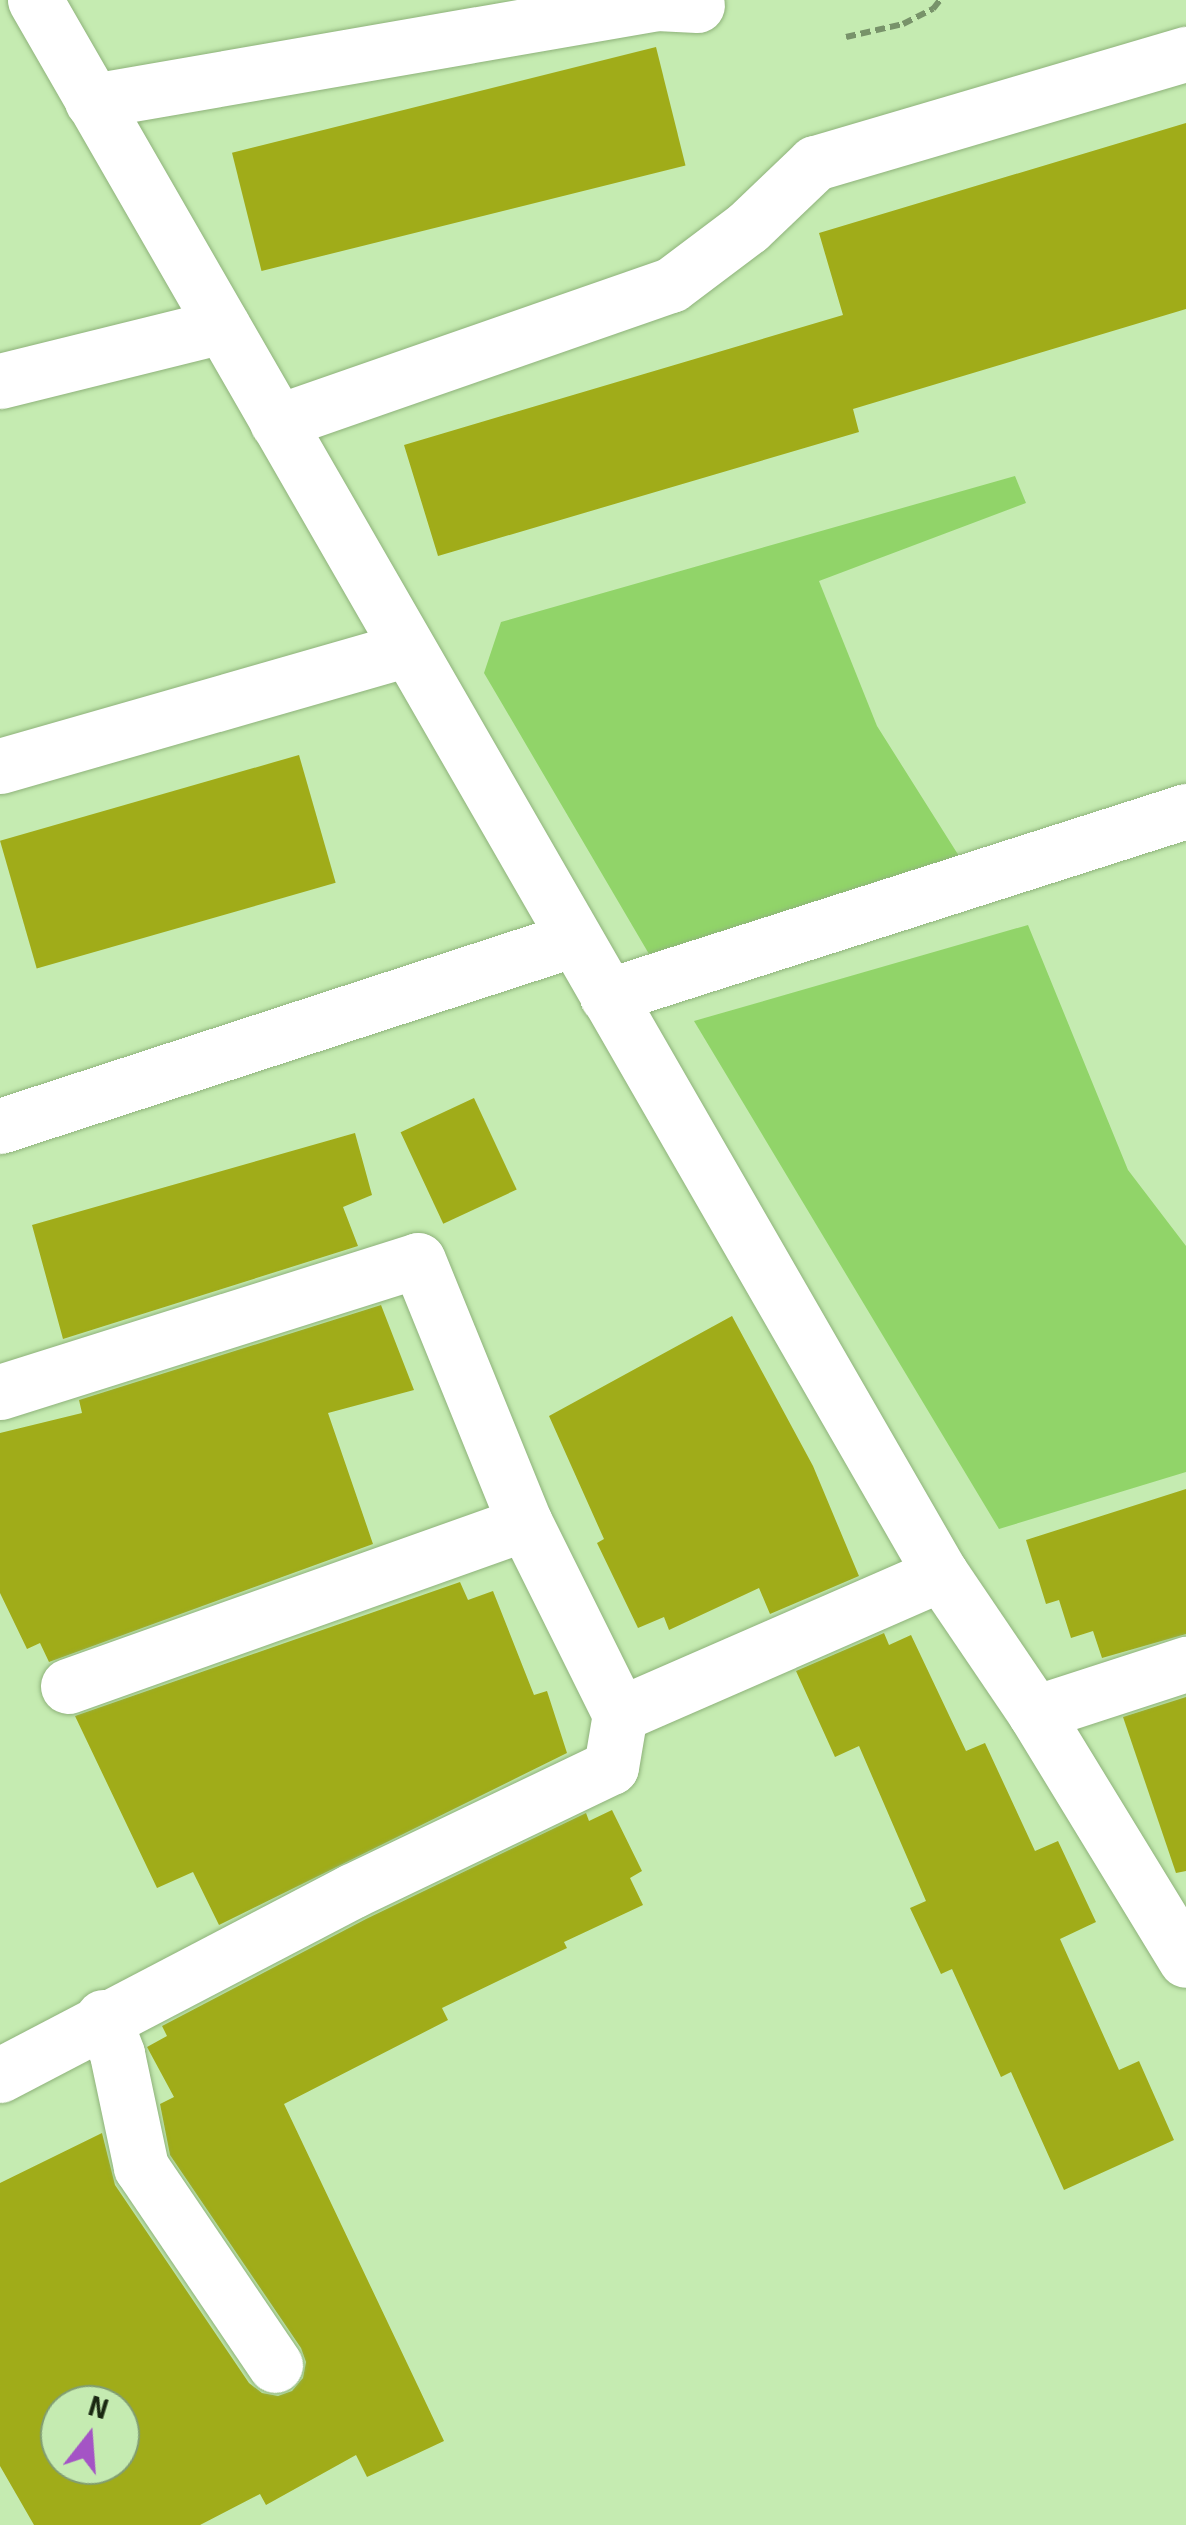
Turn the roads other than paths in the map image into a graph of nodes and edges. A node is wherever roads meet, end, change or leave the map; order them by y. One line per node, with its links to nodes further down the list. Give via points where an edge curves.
1 (35, 0): 4 (street)
2 (697, 5): 4 (street, via 657,3)
3 (1186, 54): 7 (street, via 809,148 748,228 671,285)
4 (92, 100): 5 (street)
5 (222, 326): 6 (street); 7 (street)
6 (0, 381)
7 (277, 422): 8 (street)
8 (407, 649): 9 (street); 11 (street)
9 (0, 766)
10 (1182, 812): 12 (street)
11 (574, 939): 12 (street); 13 (street)
12 (607, 996): 16 (street)
13 (0, 1126)
14 (0, 1392): 15 (street, via 418,1260)
15 (524, 1523): 18 (street); 20 (street)
16 (942, 1574): 19 (street); 20 (street)
17 (1186, 1664): 19 (street)
18 (68, 1686)
19 (1034, 1713): 21 (street)
20 (620, 1714): 22 (street, via 611,1767)
21 (1186, 1960)
22 (103, 2017): 23 (street); 24 (street, via 141,2166)
23 (0, 2075)
24 (275, 2365)

